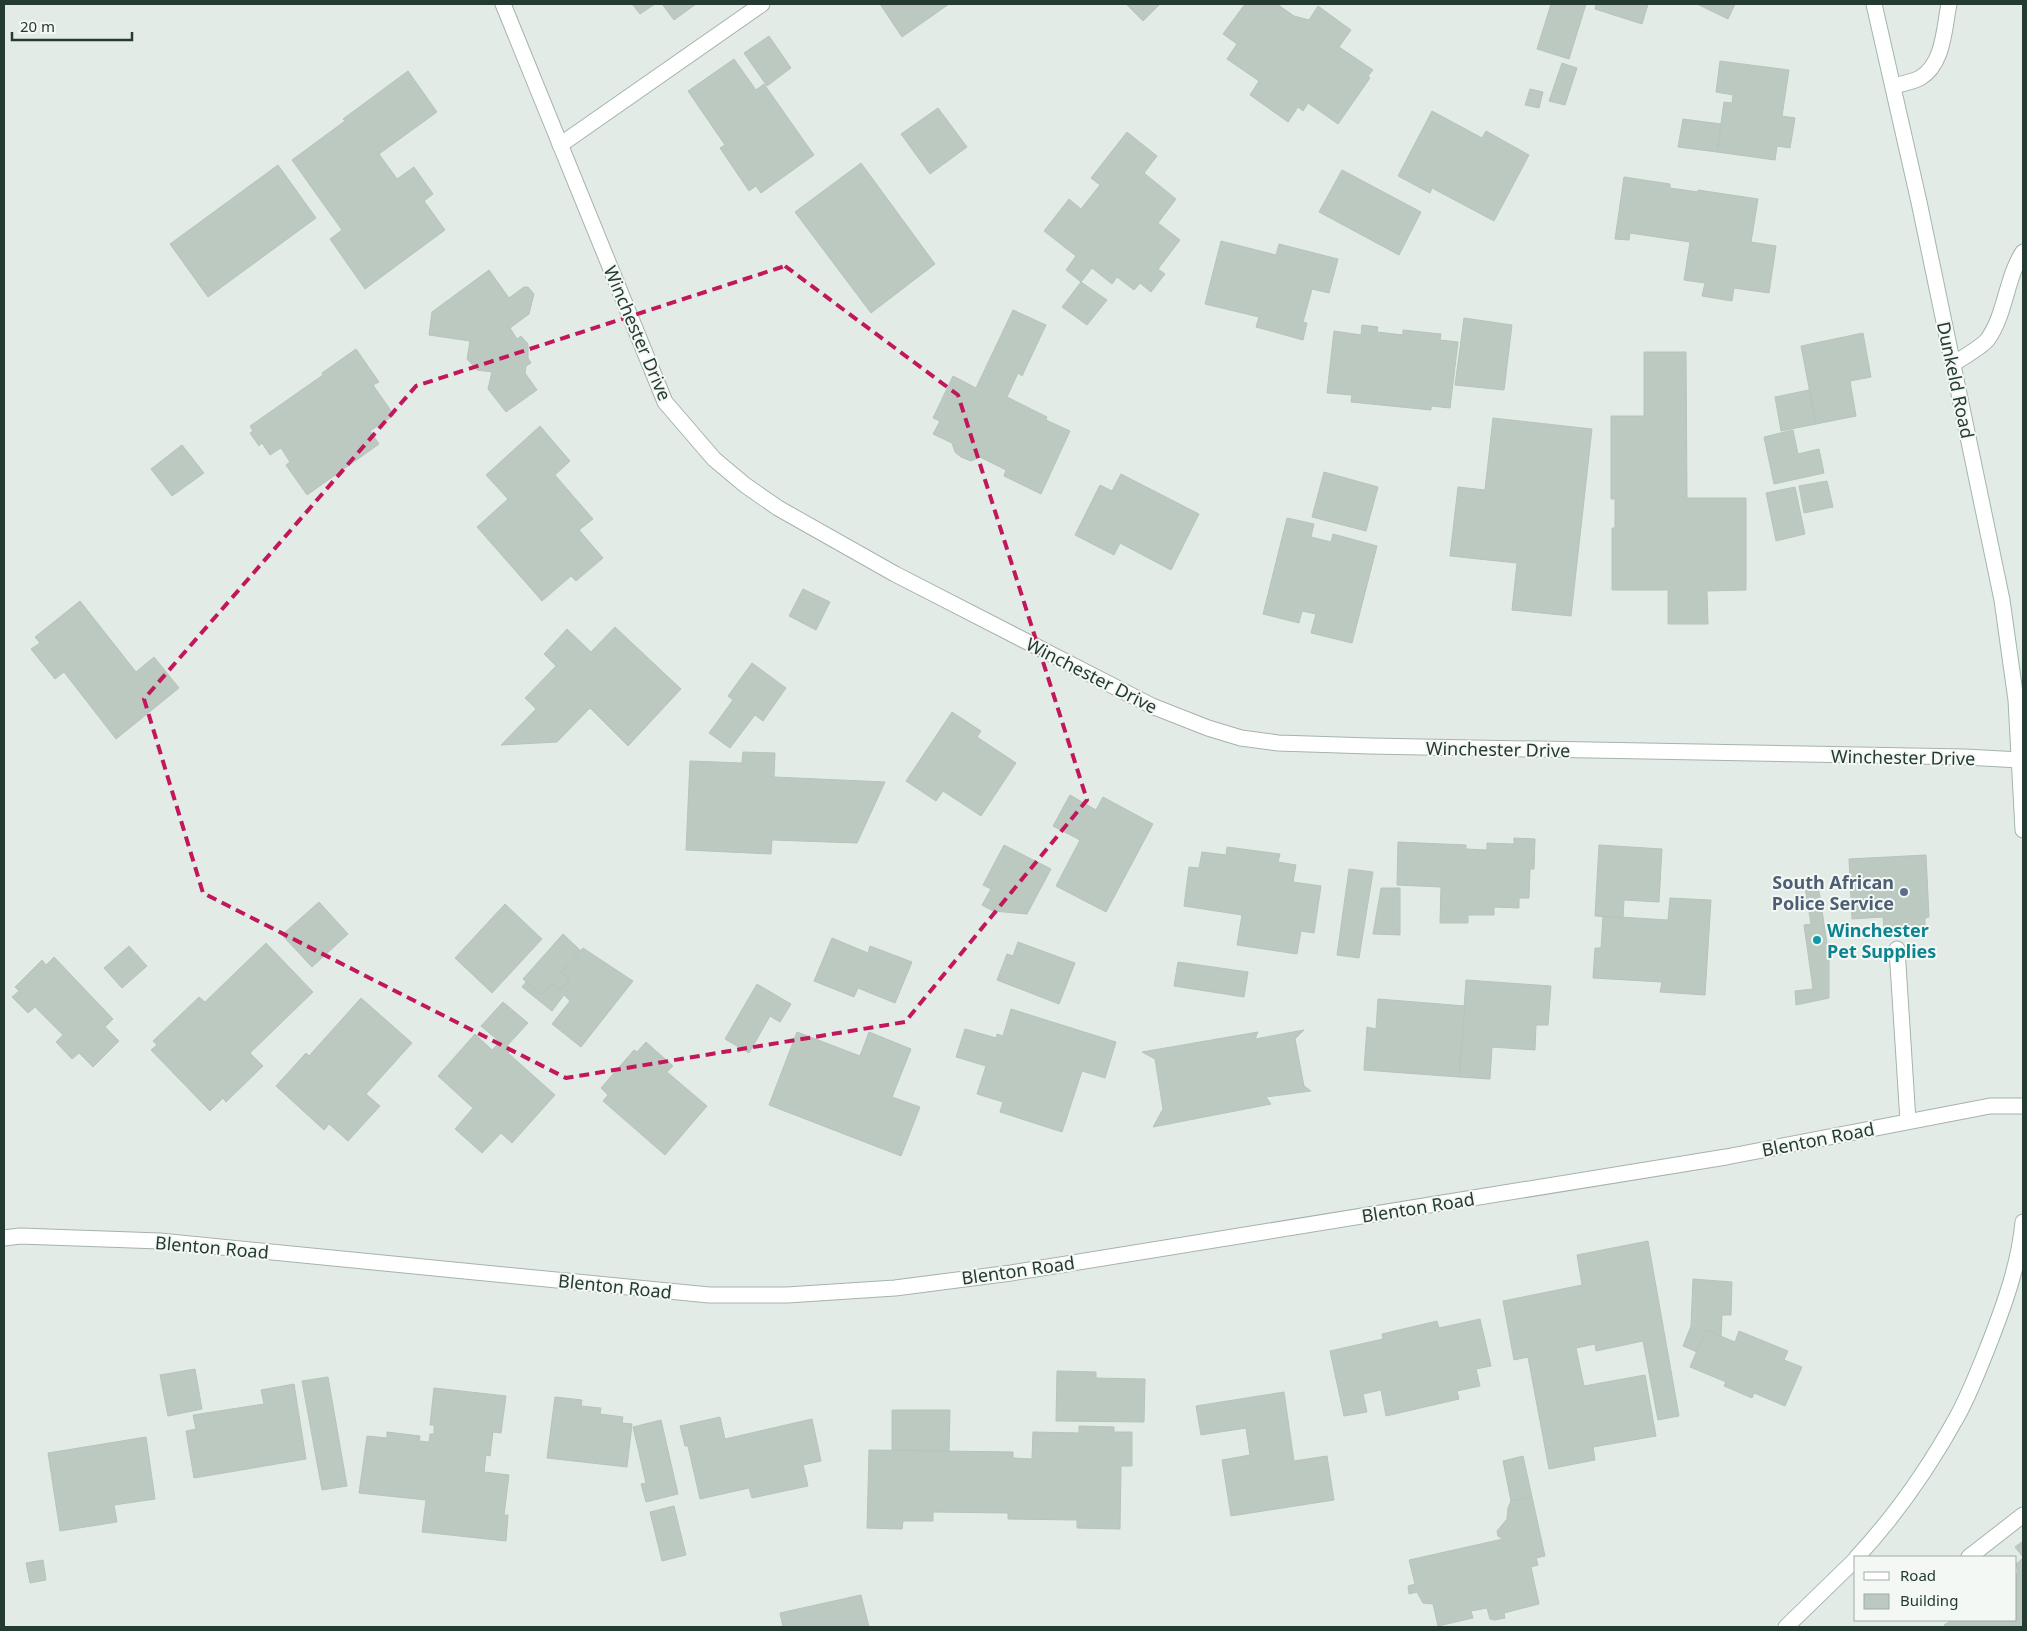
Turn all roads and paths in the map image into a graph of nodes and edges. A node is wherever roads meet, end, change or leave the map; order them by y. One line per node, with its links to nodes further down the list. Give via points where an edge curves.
1 (502, 4): 6 (street, Winchester Drive)
2 (762, 4): 6 (street)
3 (1874, 4): 5 (street, Dunkeld Road)
4 (1949, 4): 5 (street, via 1932,69 1918,79)
5 (1893, 86): 8 (street, Dunkeld Road)
6 (560, 145): 9 (street, Winchester Drive, via 665,402 714,458 744,485 778,508 887,570 1152,706 1241,738 1278,742)
7 (2023, 252): 8 (street, via 1987,340)
8 (1953, 364): 9 (street, Dunkeld Road, via 2002,600 2016,700)
9 (2020, 760): 10 (street, Dunkeld Road)
10 (2023, 830)
11 (1897, 949): 13 (street)
12 (2023, 1106): 13 (street, Blenton Road, via 1990,1106)
13 (1908, 1121): 15 (street, Blenton Road, via 1726,1158 1021,1271 895,1288 787,1295 709,1295 160,1241)
14 (2023, 1222): 17 (street, via 2020,1252 2004,1304 1958,1415 1906,1497 1880,1533)
15 (4, 1238)
16 (2023, 1515): 18 (street)
17 (1858, 1556)
18 (1970, 1556)
19 (1854, 1560): 20 (street)
20 (1786, 1627)

